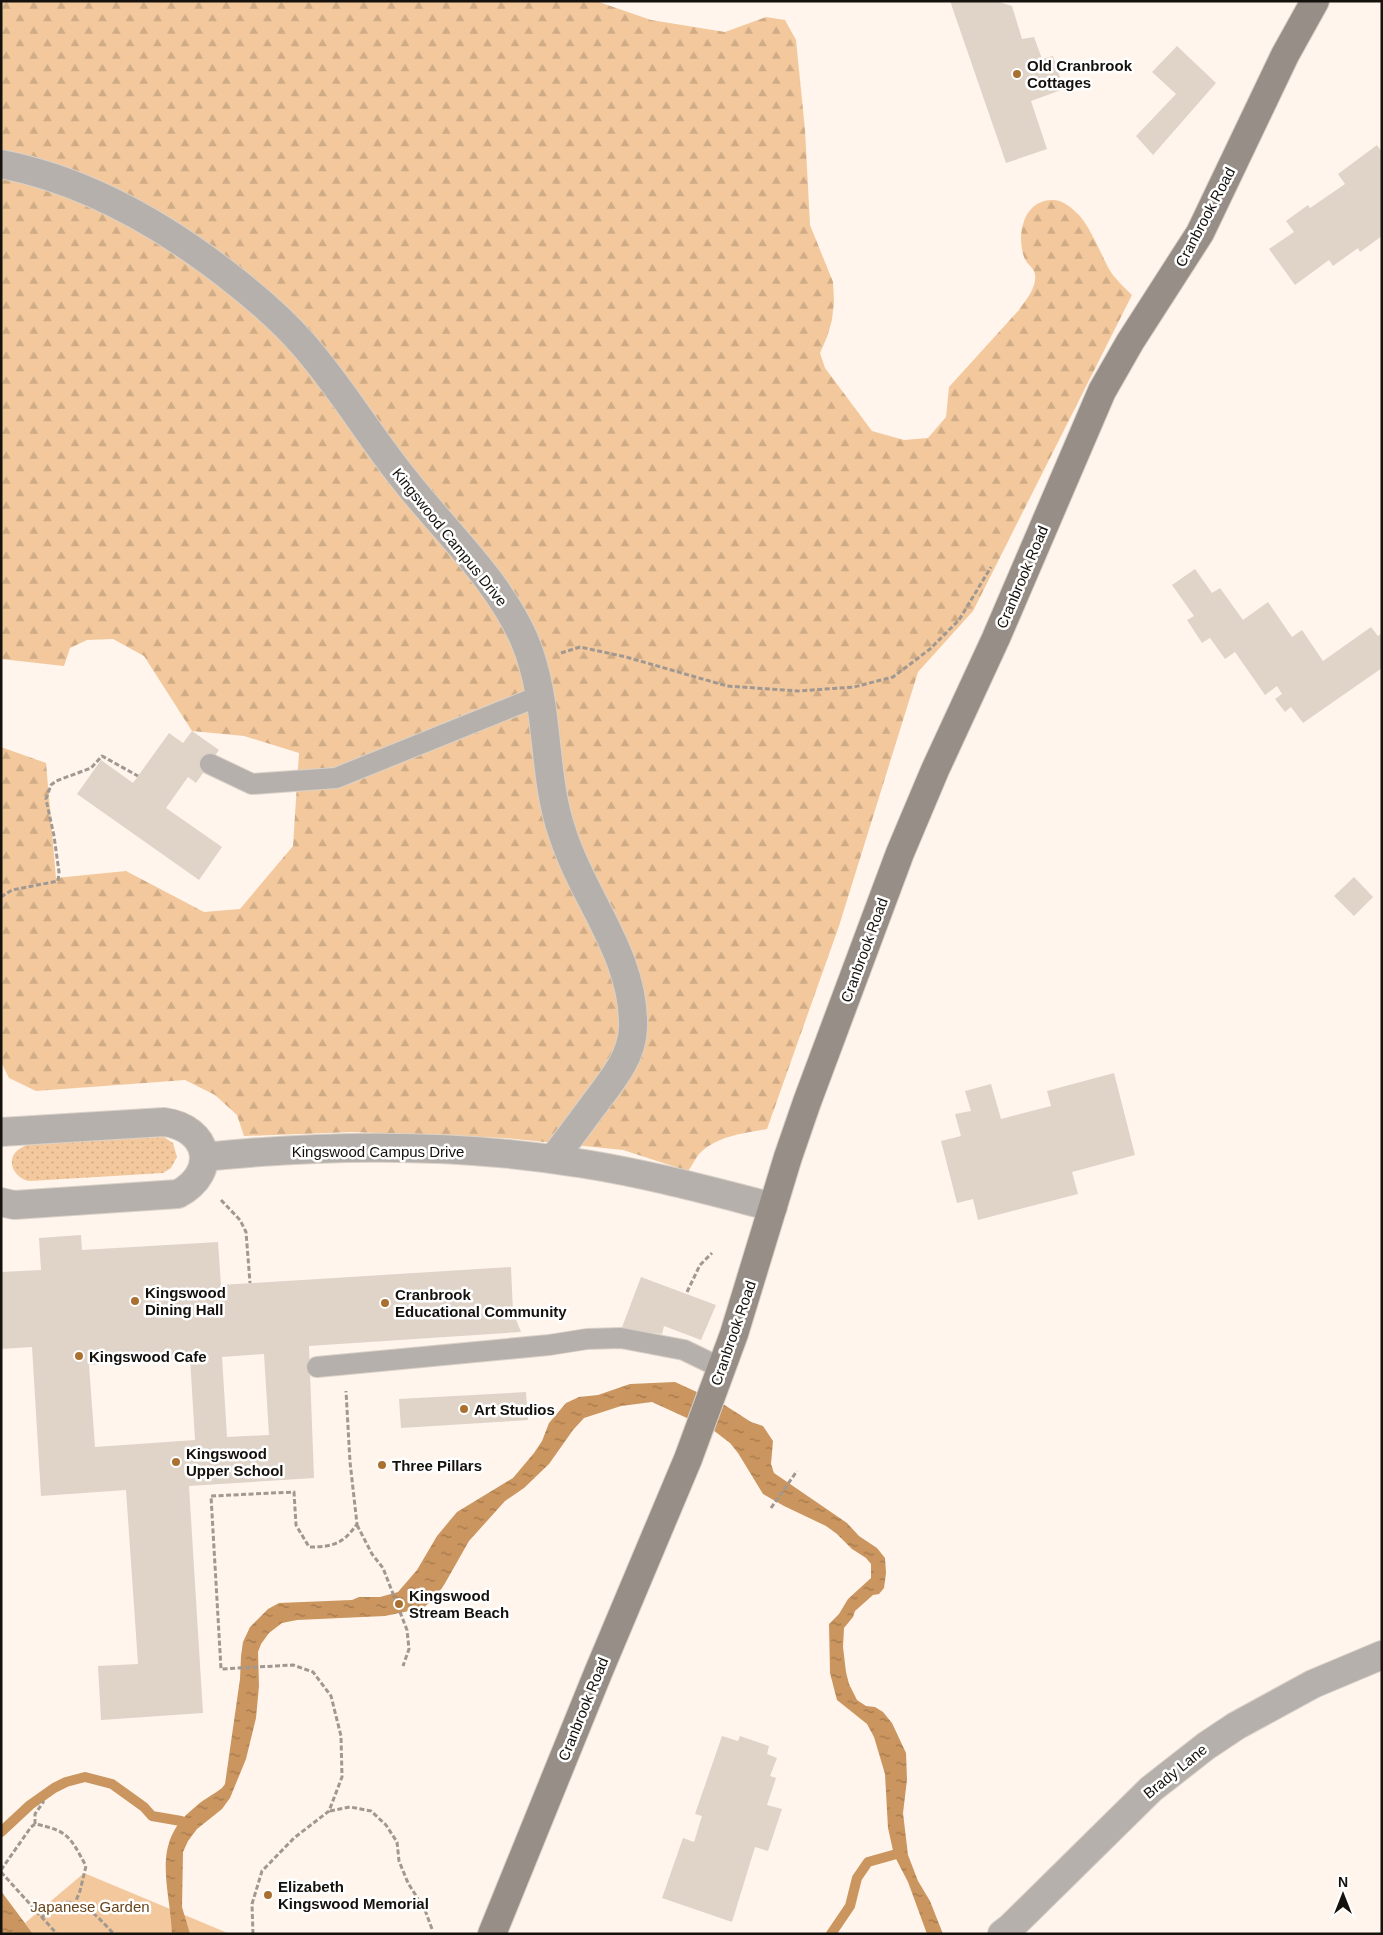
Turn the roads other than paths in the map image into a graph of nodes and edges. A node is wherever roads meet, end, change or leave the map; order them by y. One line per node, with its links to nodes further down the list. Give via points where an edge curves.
1 (1316, 1): 9 (street, Cranbrook Road, via 1285,55 1200,233 1130,342 1091,415 900,853 807,1102)
2 (1, 164): 3 (street, Kingswood Campus Drive, via 76,185 138,214 218,268 277,316 306,347 408,485 510,612 533,661)
3 (539, 696): 4 (lane, via 336,778 252,784); 7 (street, Kingswood Campus Drive, via 557,817 570,856 617,949 629,991 633,1028 623,1063)
4 (210, 764)
5 (2, 1128): 6 (street, via 164,1122 177,1124 193,1133)
6 (204, 1157): 7 (street, Kingswood Campus Drive, via 271,1150 395,1148); 8 (street, via 195,1182 178,1194 14,1205)
7 (553, 1159): 9 (street, Kingswood Campus Drive, via 641,1174)
8 (1, 1202)
9 (773, 1207): 11 (street, Cranbrook Road)
10 (317, 1367): 11 (lane, via 621,1338 684,1350)
11 (722, 1368): 13 (street, Cranbrook Road, via 688,1459)
12 (1382, 1656): 14 (street, Brady Lane, via 1313,1684 1206,1746 1151,1789)
13 (492, 1934)
14 (1002, 1934)

